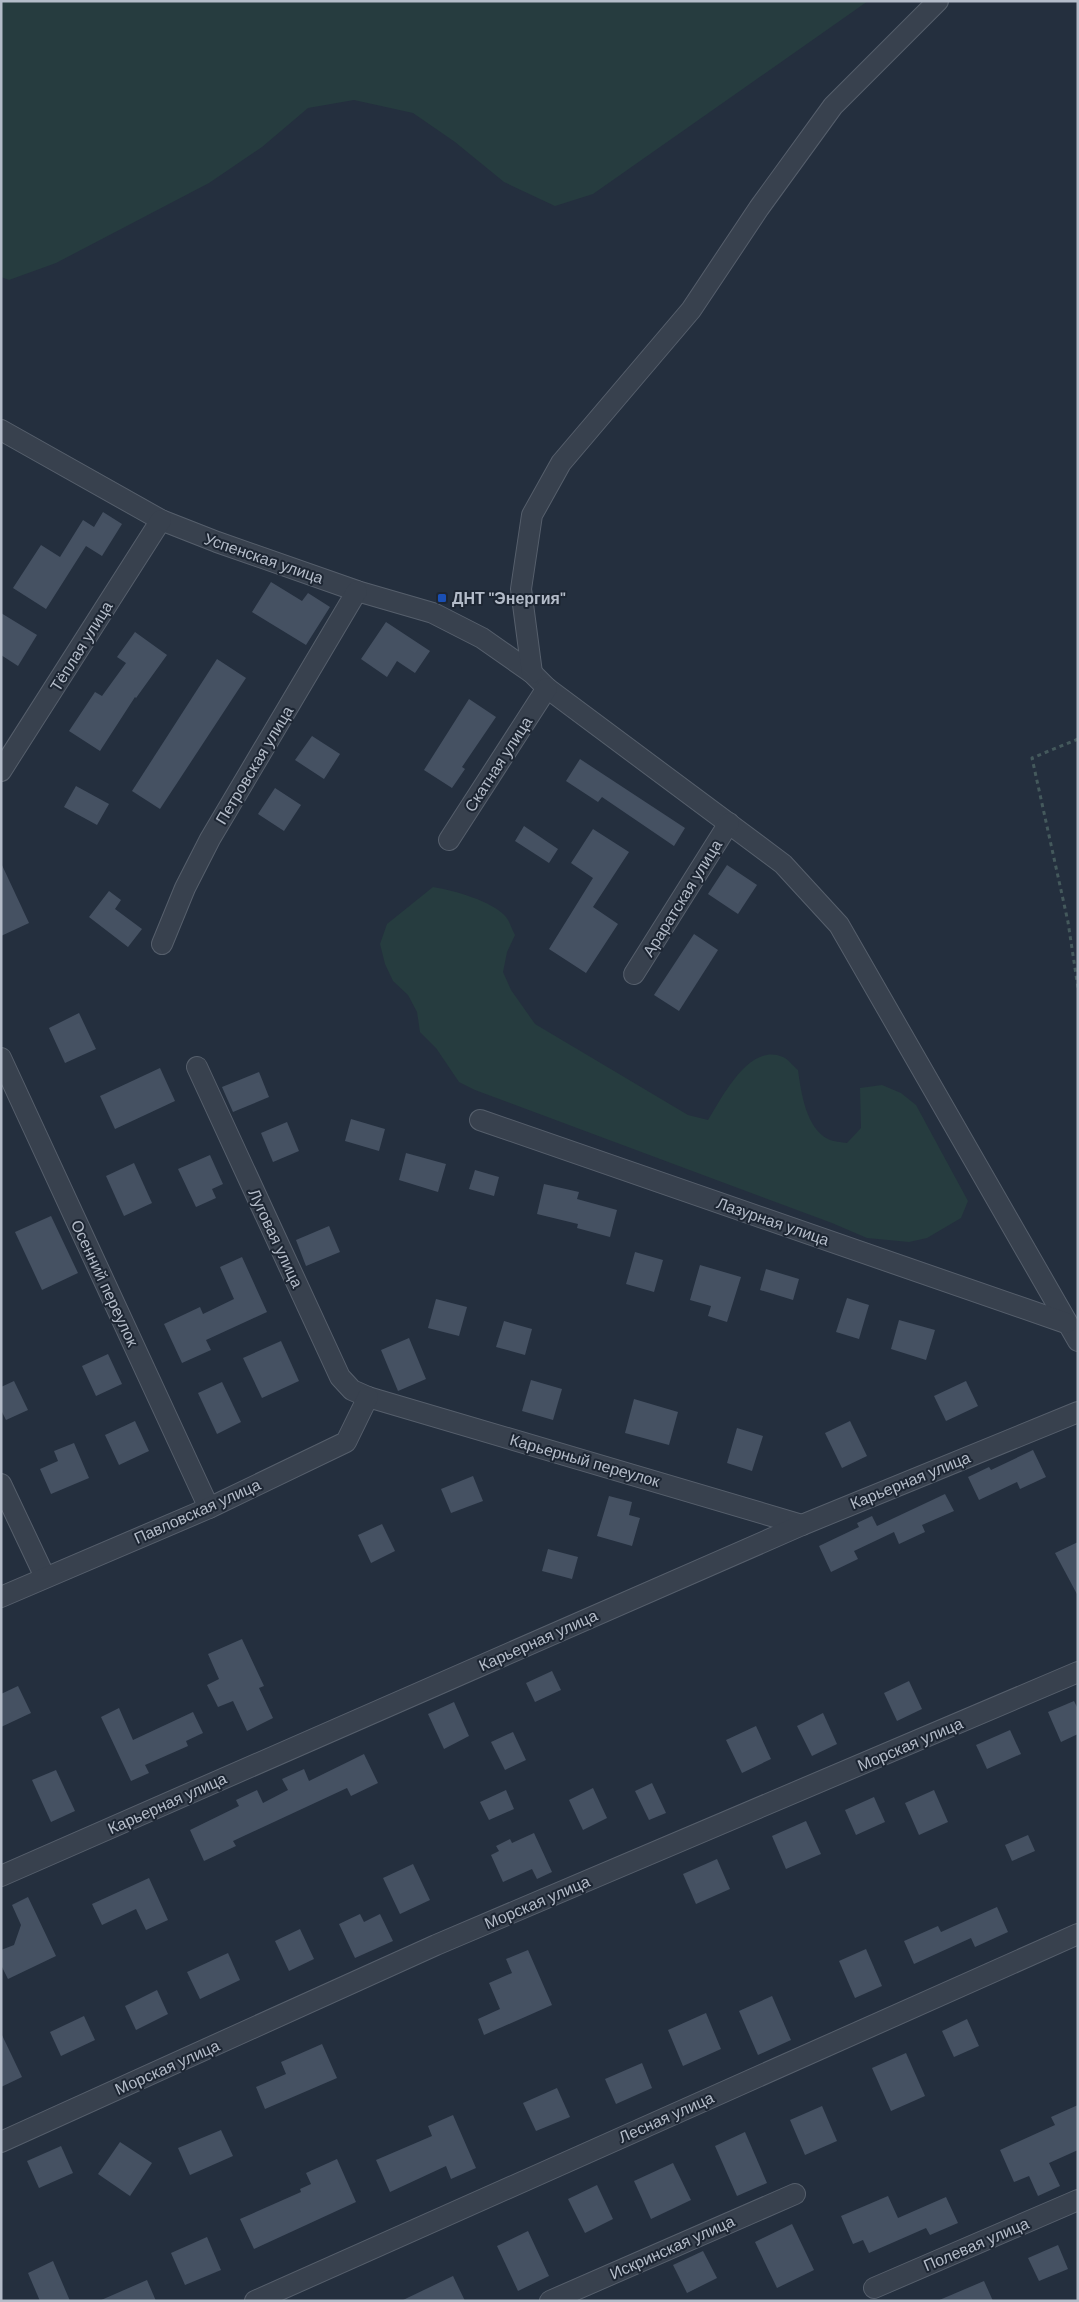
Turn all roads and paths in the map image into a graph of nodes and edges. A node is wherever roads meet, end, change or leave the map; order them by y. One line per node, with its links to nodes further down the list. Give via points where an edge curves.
1 (938, 1): 5 (street, via 833,106 691,310 561,463 532,515 522,580)
2 (1, 430): 3 (street, Успенская улица)
3 (161, 520): 4 (street, Успенская улица); 8 (street, Тёплая улица)
4 (357, 591): 5 (street, Успенская улица, via 433,613 482,638); 11 (street, Петровская улица, via 210,839)
5 (532, 673): 6 (street, Успенская улица)
6 (546, 688): 9 (street, Успенская улица); 10 (street, Скатная улица)
7 (1078, 738): 13 (path, via 1032,758 1068,922)
8 (1, 771)
9 (728, 823): 12 (street, Араратская улица); 17 (street, Успенская улица, via 783,864 839,925)
10 (449, 840)
11 (162, 944)
12 (634, 974)
13 (1078, 988)
14 (1, 1058): 22 (street, Осенний переулок)
15 (197, 1067): 19 (street, Луговая улица, via 340,1377 352,1390)
16 (480, 1120): 17 (street, Лазурная улица)
17 (1066, 1323): 18 (street, Успенская улица)
18 (1078, 1341)
19 (368, 1397): 22 (street, Павловская улица, via 346,1442); 23 (street, Карьерный переулок)
20 (1078, 1412): 23 (street, Карьерная улица)
21 (1, 1484): 24 (street)
22 (208, 1508): 24 (street, Павловская улица)
23 (802, 1524): 27 (street, Карьерная улица)
24 (45, 1577): 25 (street, Павловская улица)
25 (1, 1597)
26 (1078, 1672): 29 (street, Морская улица, via 436,1945)
27 (1, 1876)
28 (1078, 1934): 33 (street, Лесная улица)
29 (1, 2142)
30 (795, 2194): 34 (street, Искринская улица)
31 (1078, 2200): 32 (street, Полевая улица)
32 (874, 2288)
33 (255, 2301)
34 (550, 2301)

